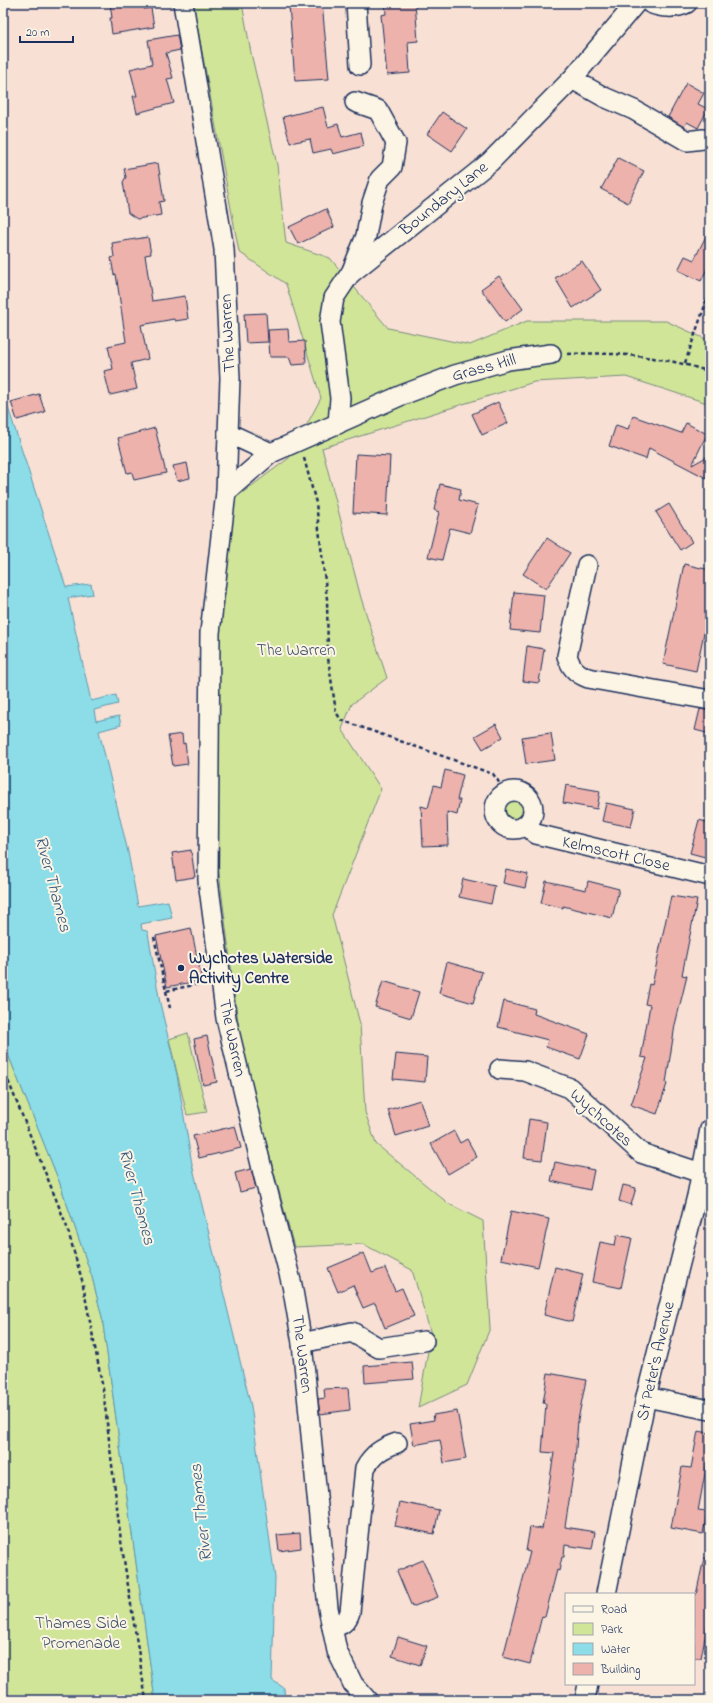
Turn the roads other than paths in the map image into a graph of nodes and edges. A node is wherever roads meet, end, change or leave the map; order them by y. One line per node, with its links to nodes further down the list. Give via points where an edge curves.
1 (184, 3): 13 (street, The Warren, via 224,249 230,378)
2 (356, 3): 6 (street)
3 (636, 3): 7 (street, Boundary Lane)
4 (650, 3): 5 (street, via 672,8)
5 (687, 3)
6 (360, 65)
7 (572, 79): 9 (street, via 634,110 687,141); 10 (street, Boundary Lane, via 490,162)
8 (354, 102): 10 (street, via 378,110 396,143 392,167 380,179 372,203 366,236)
9 (703, 139)
10 (350, 274): 12 (street, Boundary Lane, via 334,298 330,322 340,398)
11 (551, 354): 12 (street, Grass Hill, via 508,360 455,375 402,395)
12 (338, 424): 14 (street, Grass Hill)
13 (228, 433): 14 (street); 15 (street, The Warren)
14 (271, 453): 15 (street, Grass Hill)
15 (226, 492): 24 (street, The Warren, via 210,633 208,880 226,1018 292,1285)
16 (587, 565): 17 (street, via 567,656 578,674)
17 (710, 700)
18 (526, 825): 18 (street, via 508,828 498,820 495,808 500,796 518,790 528,797 533,814); 19 (street, Kelmscott Close, via 536,834)
19 (710, 876)
20 (500, 1069): 22 (street, Wychcotes, via 526,1071 570,1088 641,1153)
21 (710, 1129): 22 (street, St Peter's Avenue)
22 (701, 1173): 25 (street, St Peter's Avenue)
23 (424, 1341): 24 (street, via 379,1348 352,1332)
24 (302, 1343): 29 (street, The Warren, via 328,1608)
25 (646, 1397): 26 (street); 28 (street, St Peter's Avenue)
26 (710, 1410)
27 (397, 1443): 29 (street, via 381,1449 365,1468 350,1612 344,1623)
28 (606, 1593)
29 (332, 1626): 31 (street, The Warren, via 337,1651 346,1671)
30 (588, 1685): 32 (street)
31 (367, 1700)
32 (585, 1700)

